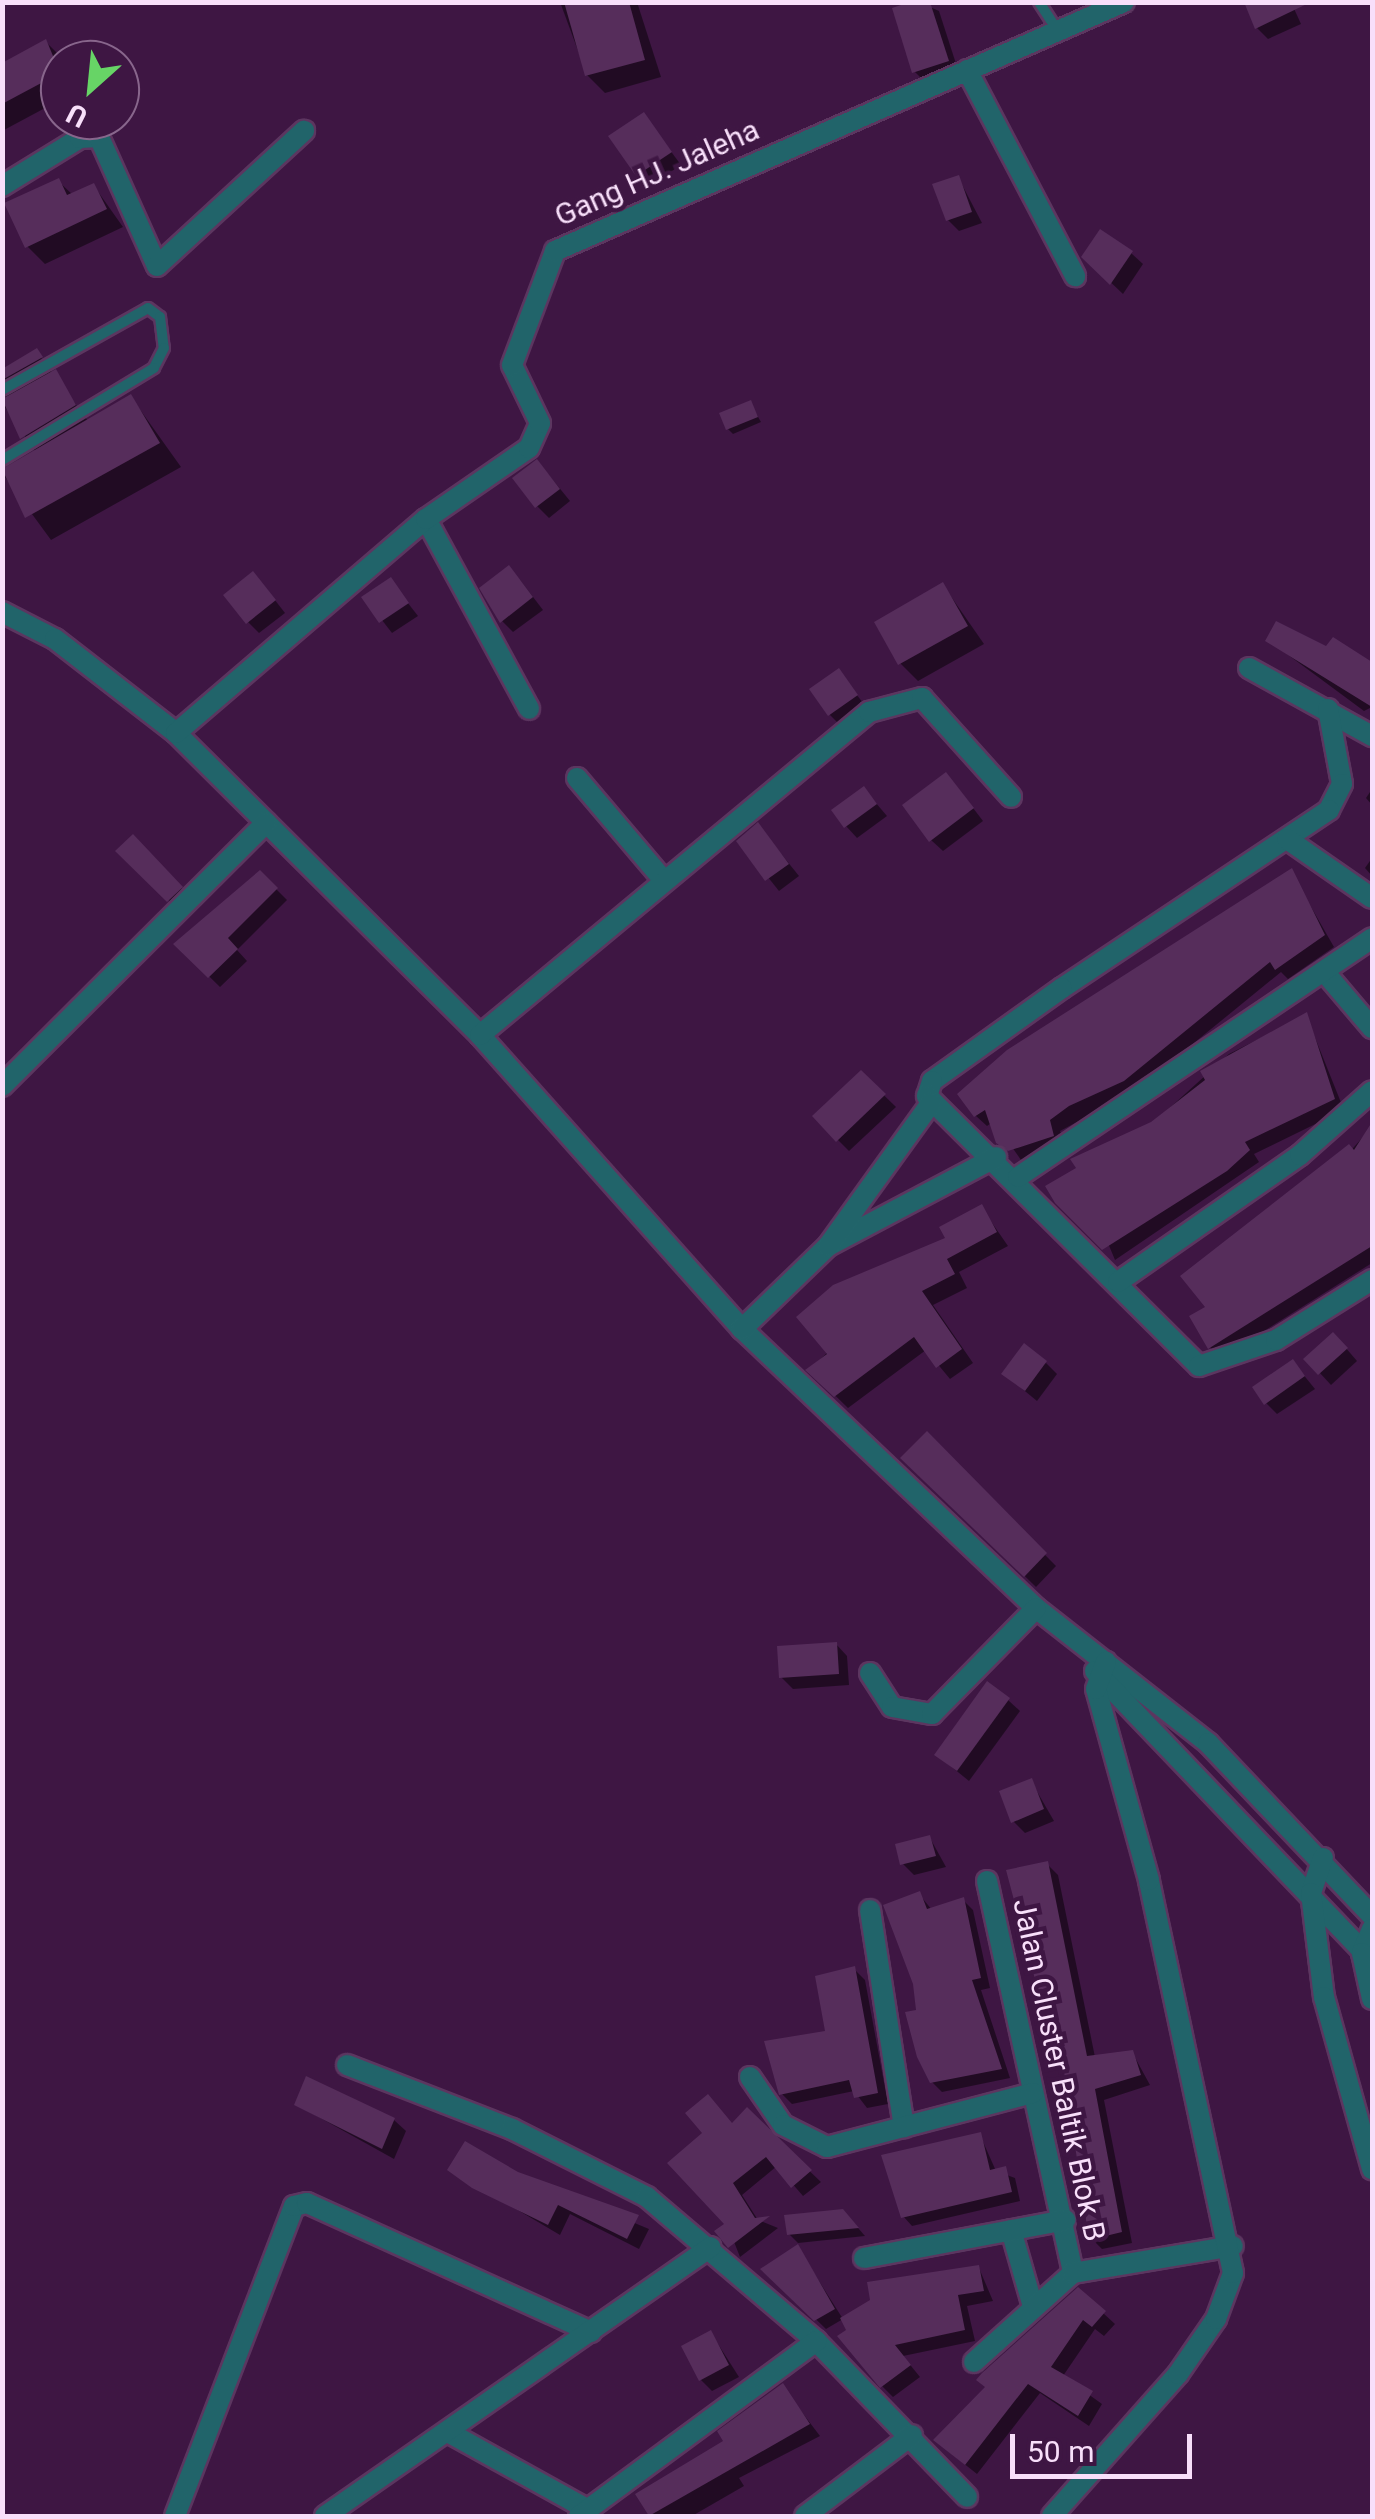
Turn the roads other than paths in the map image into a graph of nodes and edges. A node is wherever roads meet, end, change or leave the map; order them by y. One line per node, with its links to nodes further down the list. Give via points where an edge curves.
1 (1039, 2): 3 (lane)
2 (1124, 2): 3 (street, Gang HJ. Jaleha)
3 (1057, 31): 4 (street, Gang HJ. Jaleha)
4 (966, 70): 7 (street); 10 (street, Gang HJ. Jaleha, via 556,251 512,365 539,433)
5 (304, 131): 6 (street, via 157,266 100,137 80,138)
6 (2, 186)
7 (1075, 276)
8 (2, 390): 9 (lane, via 148,308 160,317 164,348 154,368)
9 (2, 460)
10 (426, 519): 13 (street); 15 (street, Gang HJ. Jaleha)
11 (2, 612): 15 (street, via 56,639)
12 (1249, 668): 14 (street)
13 (529, 709)
14 (1328, 709): 16 (street); 20 (street, via 1339,799)
15 (176, 732): 19 (street)
16 (1372, 736)
17 (577, 778): 21 (street)
18 (1011, 797): 21 (street, via 939,709 909,695 869,712)
19 (266, 822): 26 (street); 27 (street)
20 (1287, 839): 22 (street); 29 (street, via 932,1081)
21 (662, 877): 26 (street)
22 (1372, 898)
23 (1372, 938): 24 (street)
24 (1326, 975): 25 (street); 31 (street)
25 (1372, 1028)
26 (480, 1035): 35 (street)
27 (2, 1086)
28 (1372, 1090): 34 (street, via 1300,1155)
29 (931, 1102): 30 (street); 32 (street)
30 (996, 1157): 31 (street); 32 (street)
31 (1018, 1176): 34 (street)
32 (828, 1246): 35 (street)
33 (1372, 1280): 34 (street, via 1210,1369 1188,1358)
34 (1118, 1282)
35 (742, 1329): 36 (street)
36 (1036, 1608): 37 (street); 38 (street, via 932,1714 892,1707)
37 (1097, 1664): 39 (street, via 1208,1743); 41 (street); 54 (street)
38 (870, 1673)
39 (1324, 1858): 41 (street); 43 (street)
40 (987, 1881): 49 (street, Jalan Cluster Baltik Blok B)
41 (1311, 1892): 45 (street); 51 (street, via 1340,2069)
42 (870, 1910): 50 (street)
43 (1372, 1916)
44 (1372, 1929): 45 (street)
45 (1367, 1957): 46 (street)
46 (1372, 1999)
47 (347, 2065): 55 (street, via 574,2156)
48 (750, 2077): 50 (street, via 783,2125 813,2145)
49 (1033, 2093): 50 (street); 52 (street, Jalan Cluster Baltik Blok B)
50 (904, 2127)
51 (1372, 2169)
52 (1065, 2220): 53 (street); 57 (street, Jalan Cluster Baltik Blok B)
53 (1011, 2230): 56 (street); 58 (street)
54 (1234, 2246): 57 (street); 69 (street, via 1216,2319)
55 (710, 2247): 59 (street); 60 (street)
56 (864, 2258)
57 (1072, 2273): 58 (street)
58 (1032, 2303): 61 (street)
59 (590, 2332): 62 (street); 66 (street, via 306,2203 294,2206)
60 (816, 2341): 63 (street); 65 (street)
61 (974, 2362)
62 (448, 2432): 65 (street); 67 (street)
63 (912, 2435): 64 (street); 68 (street)
64 (968, 2497)
65 (596, 2511)
66 (175, 2516)
67 (325, 2516)
68 (805, 2516)
69 (1052, 2516)

